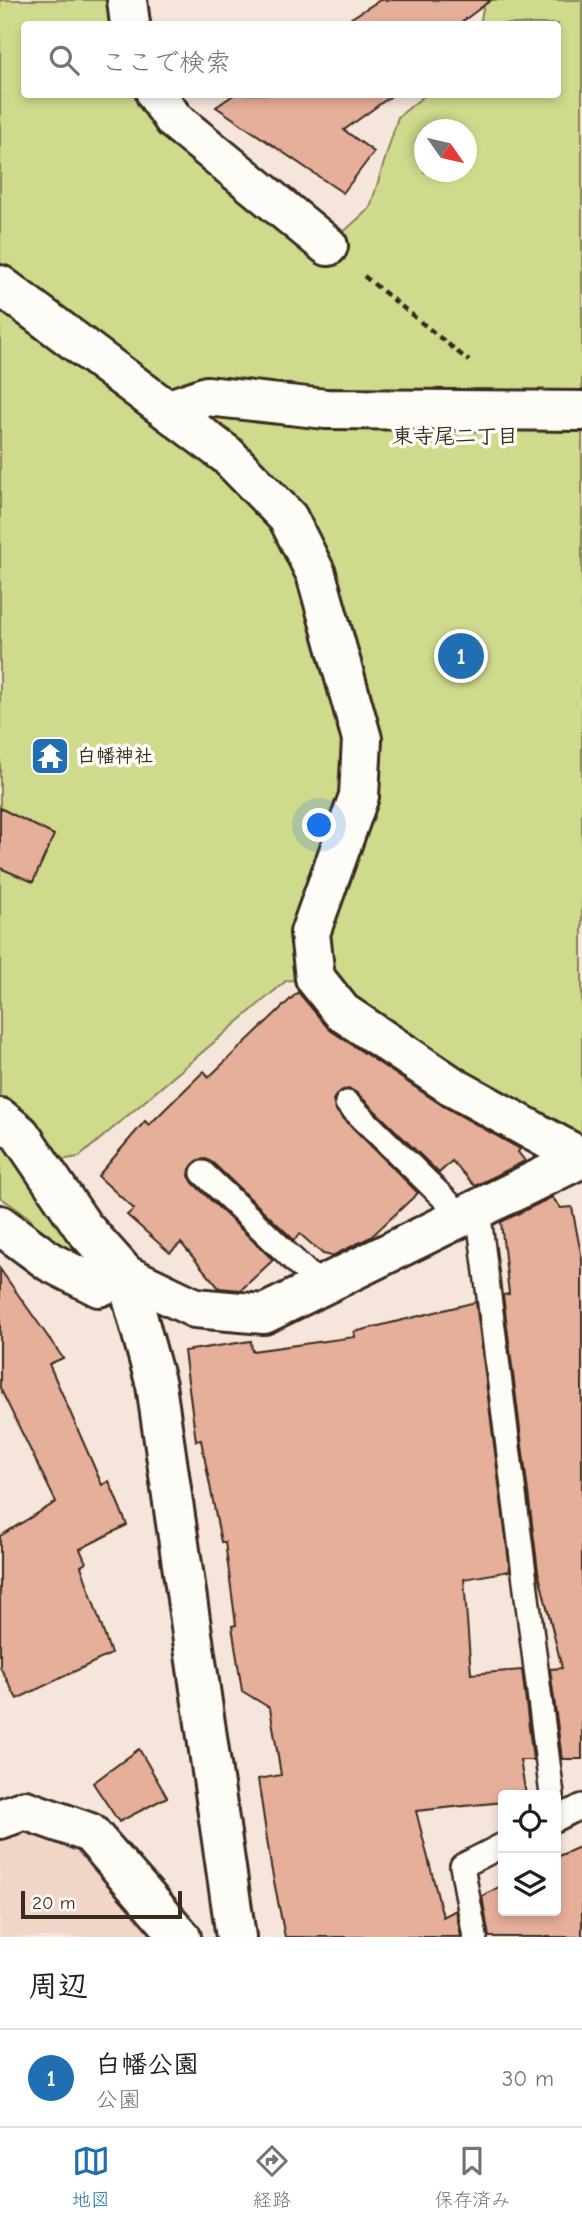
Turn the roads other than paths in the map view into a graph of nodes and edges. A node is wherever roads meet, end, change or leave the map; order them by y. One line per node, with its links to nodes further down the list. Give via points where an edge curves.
1 (127, 0): 2 (street)
2 (130, 21)
3 (159, 98): 4 (street, via 174,120)
4 (328, 246)
5 (0, 285): 6 (street)
6 (167, 410): 7 (street, via 207,396 326,409); 10 (street, via 227,455 288,518 316,574 362,739 359,796 310,933 316,978 342,1012 455,1088)
7 (582, 411)
8 (346, 1103): 12 (lane)
9 (0, 1118): 14 (street, via 20,1134 83,1227)
10 (582, 1158): 12 (street)
11 (203, 1173): 15 (lane)
12 (470, 1213): 15 (street); 16 (lane)
13 (0, 1225): 14 (street, via 50,1262 99,1287)
14 (126, 1275): 15 (street, via 195,1308 264,1314); 22 (street, via 156,1385)
15 (321, 1286)
16 (551, 1790)
17 (582, 1806): 18 (lane)
18 (561, 1816)
19 (0, 1819): 21 (street, via 25,1811 90,1833)
20 (498, 1848): 23 (lane, via 462,1866)
21 (181, 1937)
22 (236, 1937)
23 (475, 1937)

